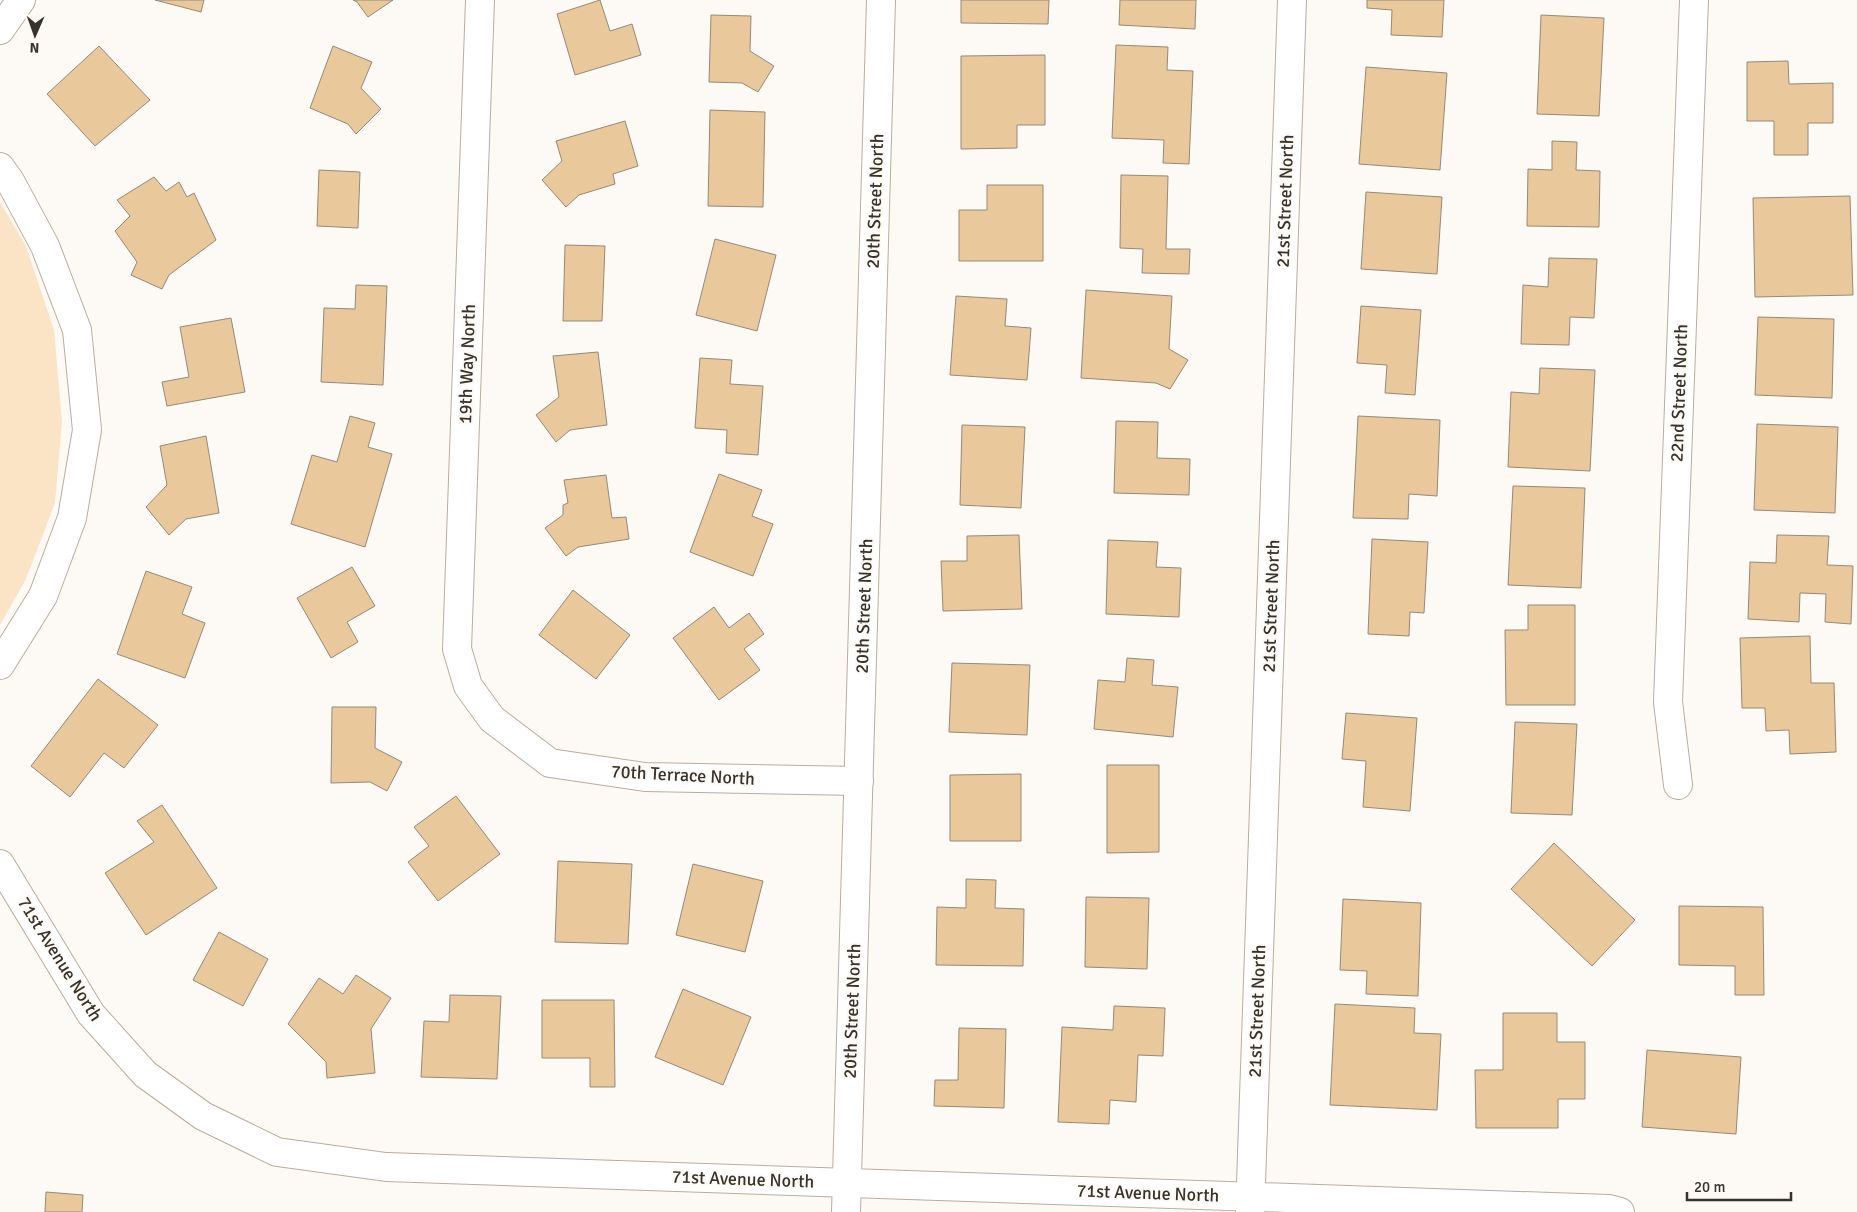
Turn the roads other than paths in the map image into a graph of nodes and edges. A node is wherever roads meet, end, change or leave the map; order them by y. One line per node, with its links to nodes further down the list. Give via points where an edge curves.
1 (21, 0): 6 (street)
2 (480, 0): 9 (street, 19th Way North, via 457,649 468,686)
3 (881, 0): 10 (street, 20th Street North)
4 (1292, 0): 14 (street, 21st Street North)
5 (1694, 0): 11 (street, 22nd Street North, via 1668,702)
6 (0, 30)
7 (0, 167): 8 (street, via 45,246 77,330 87,430 72,518 42,596)
8 (0, 665)
9 (492, 719): 10 (street, 70th Terrace North, via 550,763 645,777)
10 (858, 781): 13 (street, 20th Street North)
11 (1678, 785)
12 (0, 864): 13 (street, 71st Avenue North, via 91,1014 145,1074 203,1116 277,1152 386,1167)
13 (847, 1183): 14 (street, 71st Avenue North); 15 (street, 20th Street North)
14 (1251, 1205): 16 (street, 71st Avenue North, via 1609,1209)
15 (846, 1212)
16 (1620, 1212)

